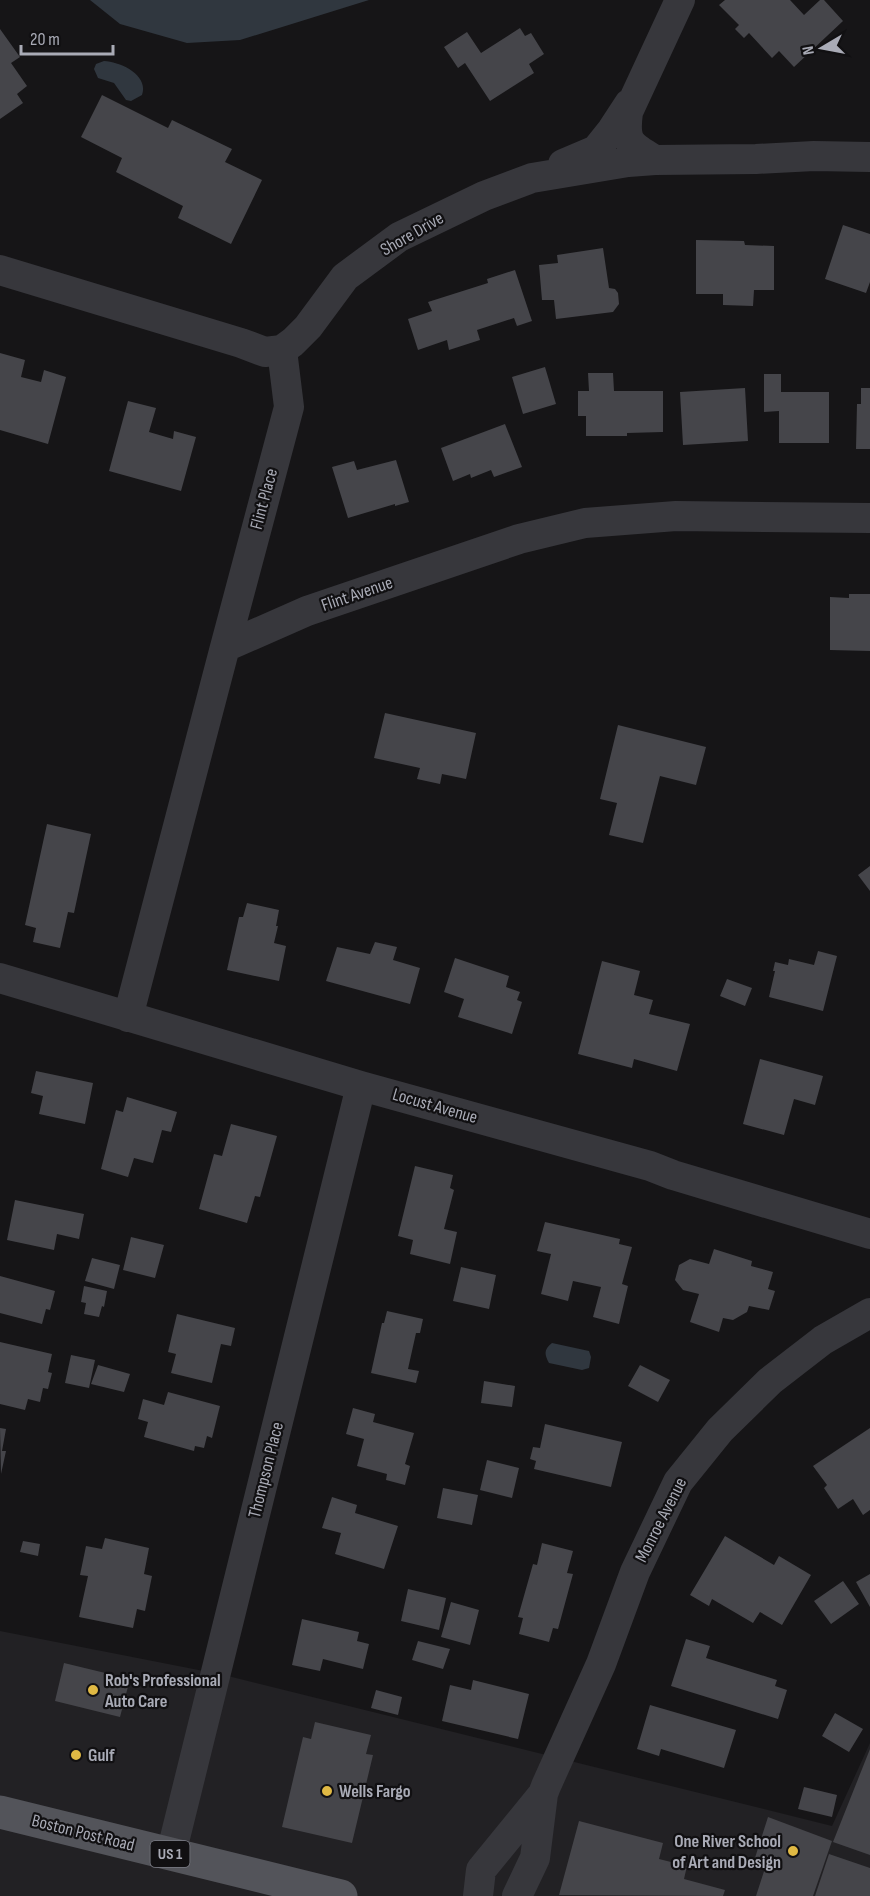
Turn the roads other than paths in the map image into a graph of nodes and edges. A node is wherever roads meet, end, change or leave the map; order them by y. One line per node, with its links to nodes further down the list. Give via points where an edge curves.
1 (680, 0): 2 (street)
2 (641, 86): 4 (street, via 628,112 626,129 633,147); 5 (street, via 596,150)
3 (870, 157): 4 (street, Shore Drive)
4 (655, 160): 5 (street, Shore Drive)
5 (532, 178): 7 (street, Shore Drive, via 484,196 399,237 345,278 308,327)
6 (0, 270): 7 (street, via 265,352)
7 (282, 350): 9 (street, Flint Place, via 288,407)
8 (870, 518): 9 (street, Flint Avenue, via 676,516 585,523 519,539 307,611)
9 (225, 647): 11 (street)
10 (0, 978): 11 (street, Locust Avenue)
11 (128, 1017): 12 (street, Locust Avenue)
12 (361, 1086): 13 (street, Locust Avenue, via 650,1166); 17 (street, Thompson Place)
13 (870, 1234)
14 (870, 1313): 15 (street, Monroe Avenue, via 824,1340 770,1381 720,1430 678,1482 635,1572 601,1664)
15 (543, 1794): 19 (street, Monroe Avenue, via 481,1870); 20 (street, Monroe Avenue, via 535,1858)
16 (0, 1812): 17 (main road, Boston Post Road / US 1)
17 (171, 1854): 18 (main road, Boston Post Road / US 1)
18 (341, 1896)
19 (478, 1896)
20 (517, 1896)

